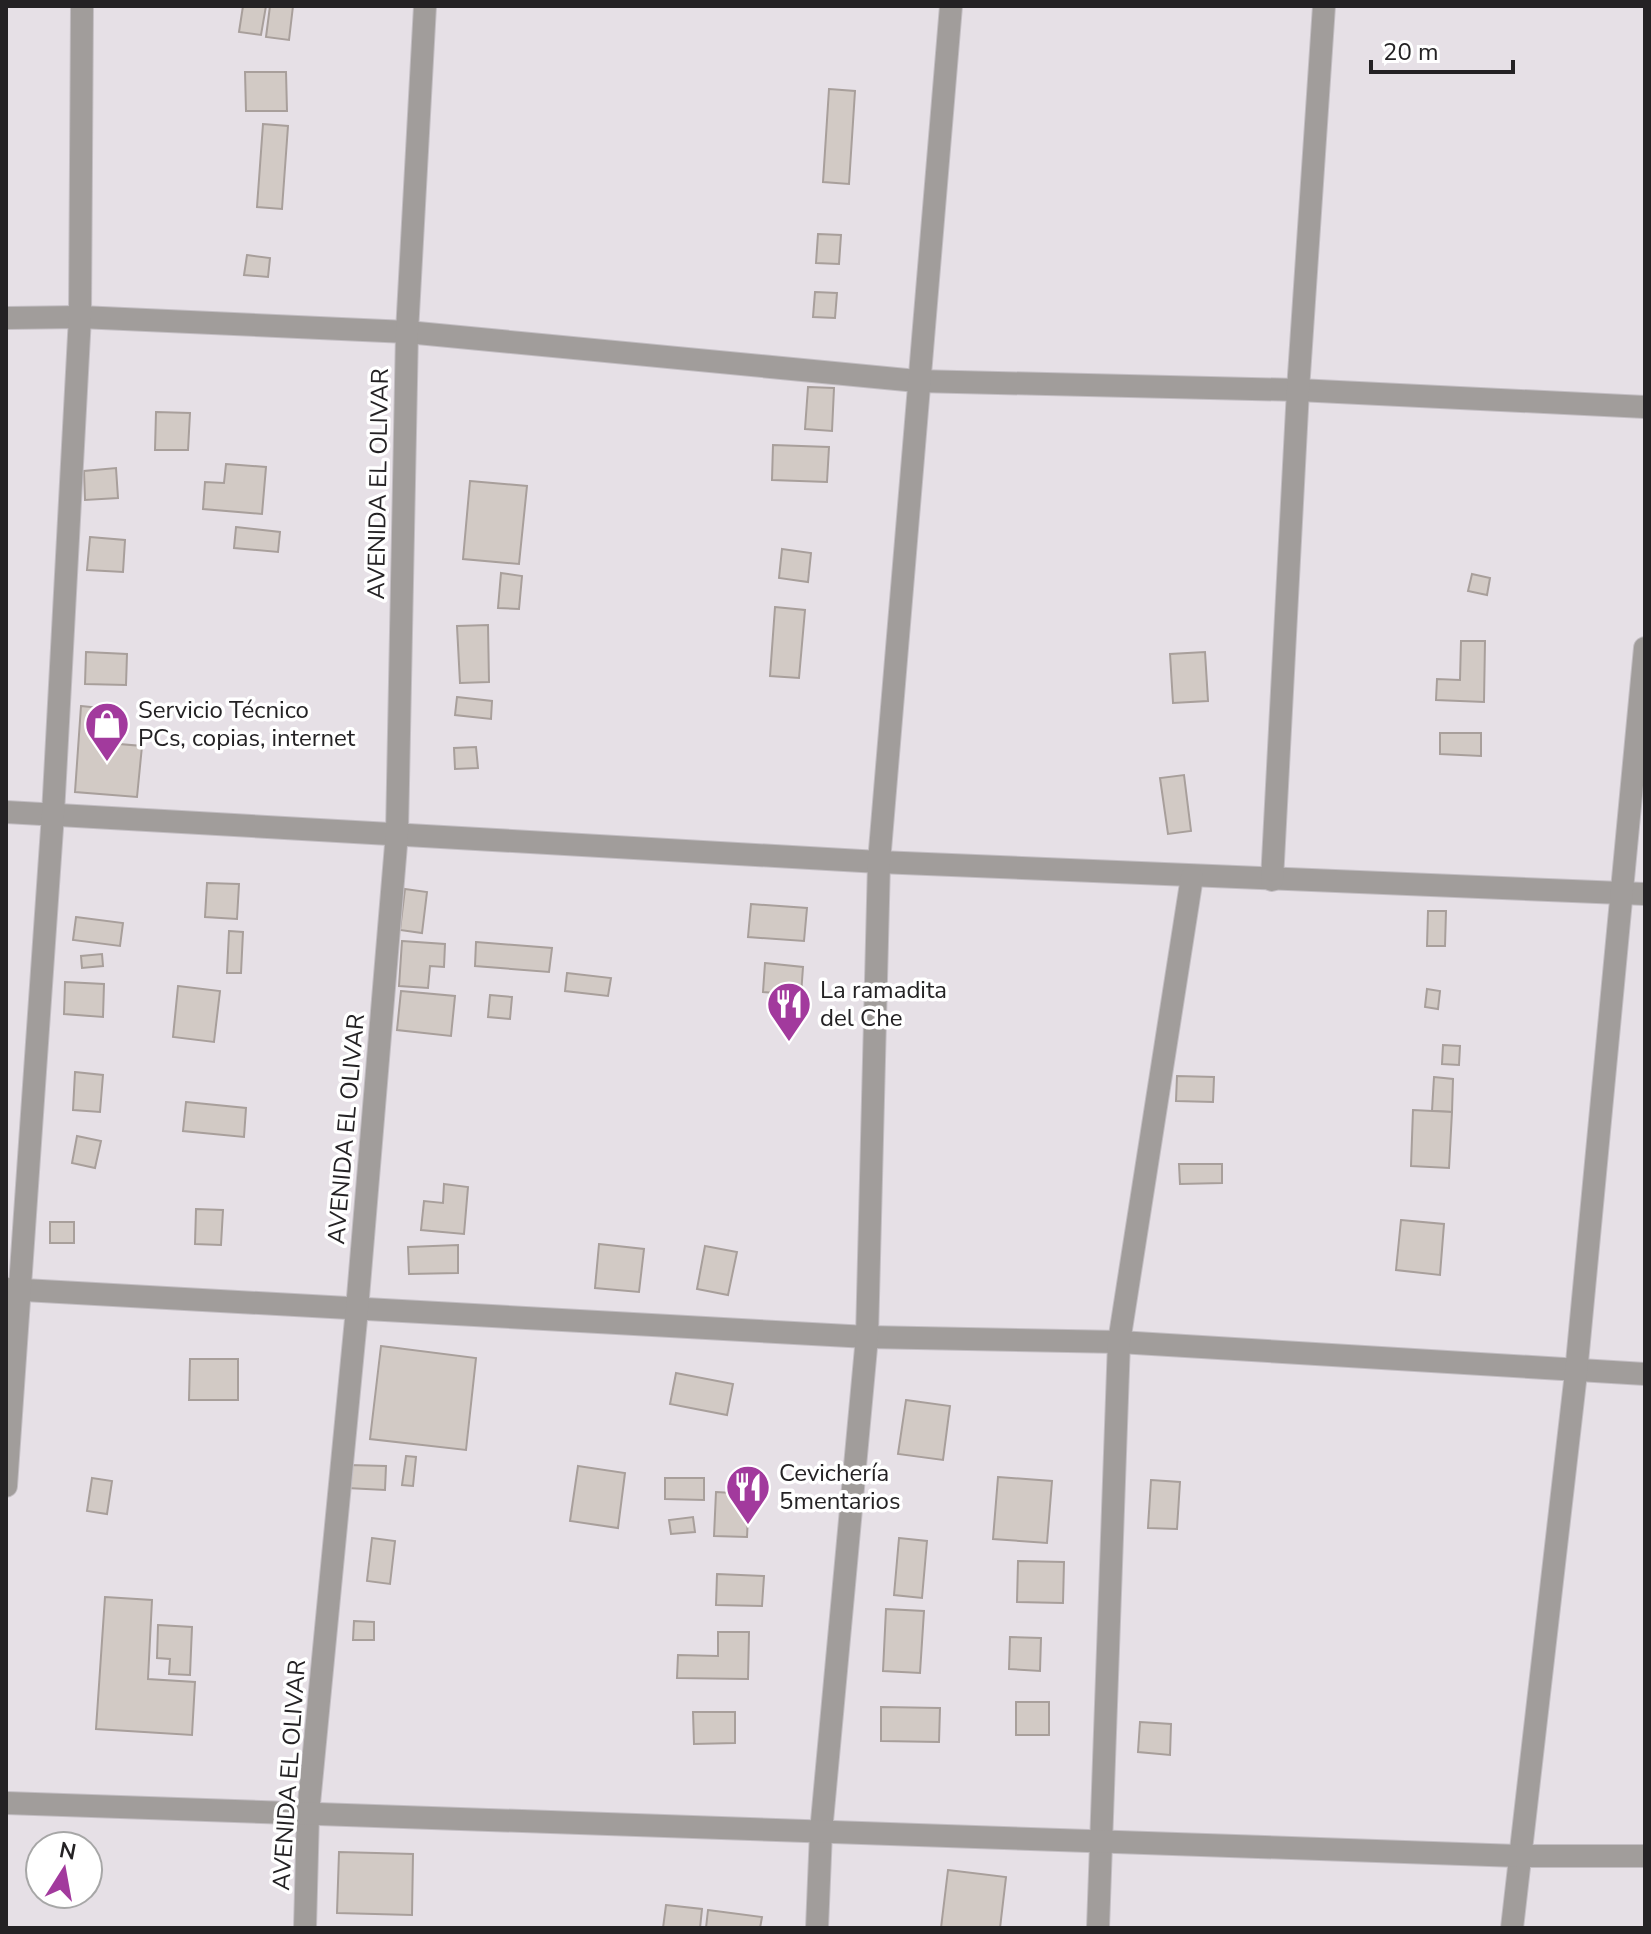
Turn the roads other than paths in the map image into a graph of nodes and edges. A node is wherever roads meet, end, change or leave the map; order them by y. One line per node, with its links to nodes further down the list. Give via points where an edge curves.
1 (82, 6): 5 (street)
2 (425, 6): 7 (street, AVENIDA EL OLIVAR)
3 (951, 6): 8 (street)
4 (1324, 6): 9 (street)
5 (80, 317): 6 (street); 7 (street); 13 (street)
6 (6, 318)
7 (407, 332): 8 (street); 14 (street, AVENIDA EL OLIVAR)
8 (917, 381): 9 (street); 15 (street)
9 (1298, 390): 10 (street); 17 (street)
10 (1645, 407)
11 (1645, 648): 18 (street)
12 (6, 812): 13 (street)
13 (53, 814): 14 (street); 19 (street)
14 (397, 833): 15 (street); 20 (street, AVENIDA EL OLIVAR)
15 (879, 862): 16 (street); 21 (street)
16 (1192, 877): 17 (street); 22 (street)
17 (1272, 880): 18 (street)
18 (1634, 894): 23 (street)
19 (12, 1289): 20 (street); 25 (street)
20 (357, 1309): 21 (street); 27 (street, AVENIDA EL OLIVAR)
21 (867, 1337): 22 (street); 28 (street)
22 (1119, 1342): 23 (street); 29 (street)
23 (1576, 1373): 24 (street); 30 (street)
24 (1645, 1374)
25 (6, 1486)
26 (6, 1803): 27 (street)
27 (308, 1814): 28 (street); 32 (street, AVENIDA EL OLIVAR)
28 (821, 1832): 29 (street); 33 (street)
29 (1102, 1842): 30 (street); 34 (street)
30 (1518, 1856): 31 (street); 35 (street)
31 (1645, 1856)
32 (305, 1928)
33 (817, 1928)
34 (1098, 1928)
35 (1512, 1928)

